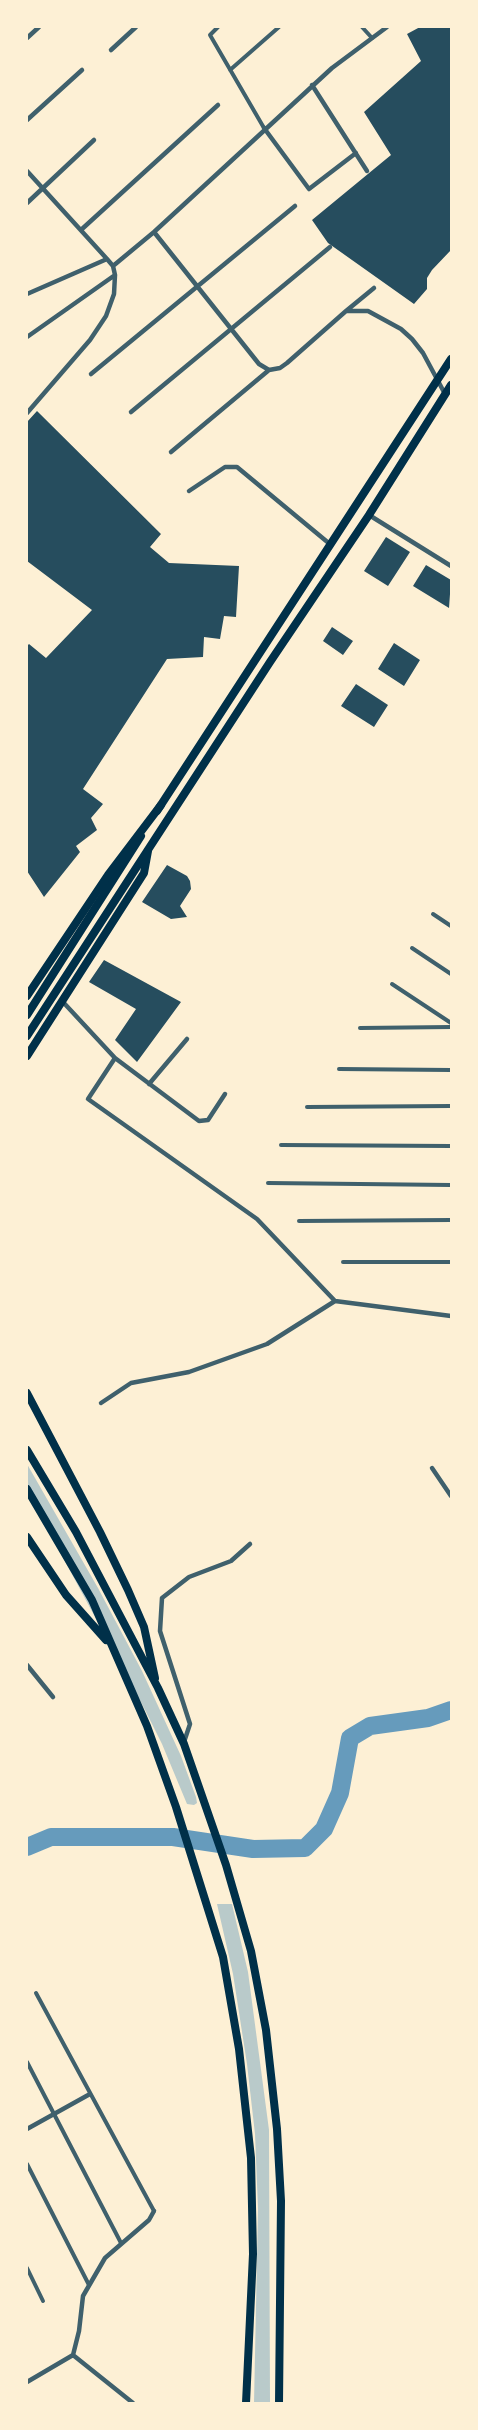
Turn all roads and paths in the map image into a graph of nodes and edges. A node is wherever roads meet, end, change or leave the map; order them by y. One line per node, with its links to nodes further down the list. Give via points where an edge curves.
1 (39, 27): 7 (street)
2 (136, 27): 9 (street)
3 (218, 27): 11 (street, via 210,35)
4 (279, 27): 11 (street)
5 (362, 27): 8 (street)
6 (387, 27): 8 (street)
7 (27, 38)
8 (372, 38): 12 (street)
9 (111, 51)
10 (82, 70): 14 (street)
11 (230, 70): 15 (street)
12 (312, 85): 15 (street); 17 (street)
13 (218, 105): 23 (street)
14 (27, 120)
15 (264, 129): 17 (street, via 309,189); 24 (street)
16 (94, 140): 20 (street)
17 (356, 153): 19 (street)
18 (27, 171): 20 (street)
19 (367, 171)
20 (43, 188): 21 (street); 23 (street)
21 (27, 203)
22 (295, 206): 29 (street)
23 (82, 229): 26 (street)
24 (154, 232): 27 (street); 29 (street)
25 (330, 248): 33 (street)
26 (107, 259): 27 (street); 31 (street)
27 (113, 266): 28 (street)
28 (115, 275): 34 (street); 42 (street, via 114,294 106,316)
29 (197, 287): 33 (street); 37 (street)
30 (374, 288): 32 (street)
31 (27, 294)
32 (346, 311): 36 (street, via 287,363); 38 (street, via 368,311 401,329 423,353)
33 (231, 329): 36 (street); 41 (street)
34 (27, 337)
35 (451, 359): 38 (main road)
36 (269, 370): 43 (street)
37 (91, 374)
38 (438, 379): 40 (street); 46 (main road)
39 (451, 385): 40 (main road)
40 (446, 394): 45 (main road)
41 (131, 412)
42 (27, 413)
43 (171, 452)
44 (189, 491): 46 (street, via 225,467 237,467)
45 (369, 515): 47 (street); 49 (main road)
46 (331, 545): 48 (main road)
47 (451, 566)
48 (161, 805): 55 (main road, via 108,875); 57 (main road)
49 (148, 851): 56 (main road, via 144,873); 60 (main road)
50 (434, 914): 51 (street)
51 (451, 926)
52 (412, 948): 53 (street)
53 (451, 974)
54 (392, 984): 58 (street)
55 (27, 996)
56 (63, 1002): 62 (main road); 63 (street)
57 (27, 1015)
58 (451, 1025): 59 (street)
59 (360, 1028)
60 (27, 1036)
61 (187, 1039): 66 (street)
62 (27, 1056)
63 (115, 1058): 66 (street); 78 (street, via 88,1099 257,1219)
64 (339, 1068): 65 (street)
65 (451, 1070)
66 (149, 1084): 67 (street, via 199,1121 207,1120)
67 (225, 1094)
68 (451, 1106): 69 (street)
69 (308, 1107)
70 (281, 1145): 71 (street)
71 (451, 1146)
72 (268, 1183): 73 (street)
73 (451, 1185)
74 (451, 1220): 75 (street)
75 (299, 1221)
76 (343, 1262): 77 (street)
77 (451, 1262)
78 (335, 1301): 79 (street); 81 (street, via 267,1344 189,1372 131,1383)
79 (451, 1316)
80 (27, 1393): 90 (main road, via 128,1590 144,1627)
81 (101, 1403)
82 (27, 1450): 90 (main road, via 76,1532)
83 (432, 1468): 85 (street)
84 (27, 1489): 88 (main road, via 92,1600)
85 (451, 1495)
86 (27, 1537): 88 (main road, via 66,1595)
87 (250, 1544): 92 (street, via 231,1561 189,1577 162,1598 160,1631 190,1724)
88 (111, 1645): 107 (main road, via 147,1726 224,1957 251,2158 253,2254)
89 (27, 1665): 91 (street)
90 (158, 1688): 92 (main road)
91 (53, 1697)
92 (184, 1744): 108 (main road, via 236,1898 261,1998 277,2129 281,2201)
93 (36, 1993): 95 (street)
94 (27, 2061): 96 (street)
95 (90, 2094): 96 (street); 99 (street)
96 (55, 2113): 97 (street); 100 (street)
97 (27, 2129)
98 (27, 2164): 102 (street)
99 (154, 2211): 100 (street)
100 (121, 2243): 102 (street, via 105,2258)
101 (27, 2268): 103 (street)
102 (89, 2286): 104 (street, via 83,2296)
103 (43, 2301)
104 (73, 2355): 105 (street); 106 (street)
105 (27, 2382)
106 (133, 2403)
107 (246, 2403)
108 (279, 2403)

